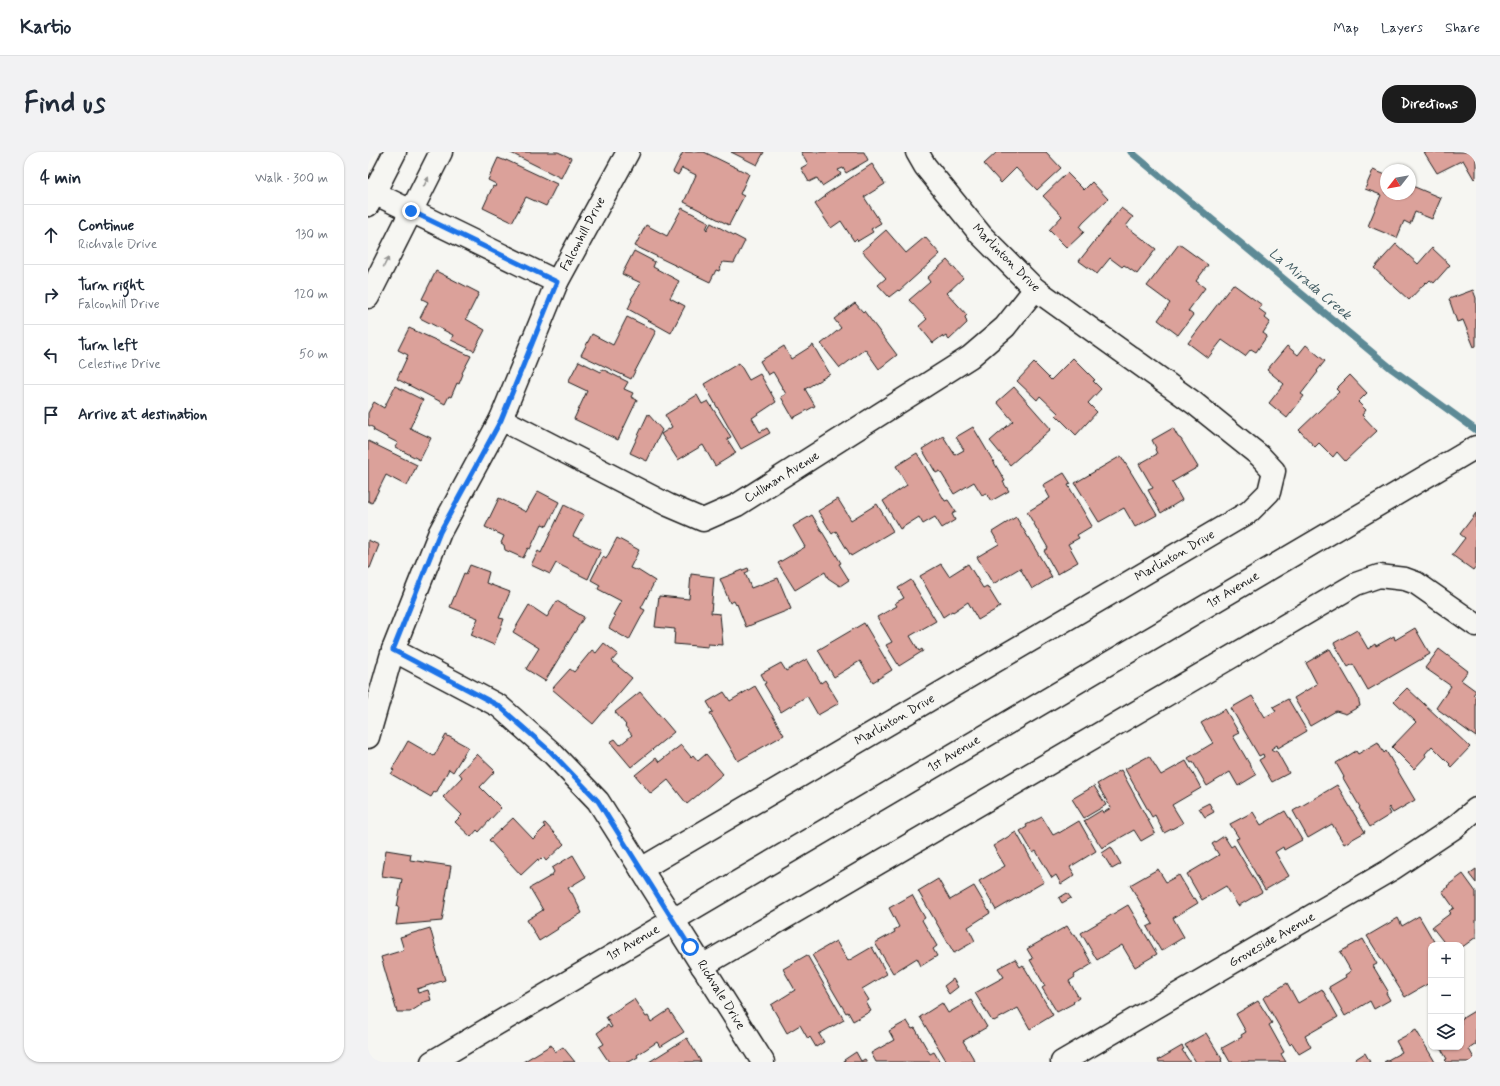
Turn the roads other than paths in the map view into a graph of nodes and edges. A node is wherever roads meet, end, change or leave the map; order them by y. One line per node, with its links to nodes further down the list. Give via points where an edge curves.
1 (395, 152): 5 (street)
2 (441, 152): 6 (street, one-way to 2)
3 (628, 152): 7 (street, Falconhill Drive)
4 (917, 152): 8 (street, Marlinton Drive, via 925,166 981,235)
5 (370, 196): 6 (street)
6 (411, 211): 7 (street); 9 (street, one-way to 6)
7 (557, 282): 10 (street, Falconhill Drive)
8 (1034, 289): 10 (street, Cullman Avenue, via 1005,327 970,357 737,505 703,520 668,505); 16 (street, Marlinton Drive, via 1194,403 1260,456 1274,471 1269,492 1250,512)
9 (368, 297)
10 (501, 420): 13 (street, Falconhill Drive, via 440,532)
11 (1470, 451): 17 (street, 1st Avenue)
12 (1476, 625): 18 (street, via 1416,583 1379,576 1356,584)
13 (393, 650): 14 (street, Falconhill Drive); 16 (street, Richvale Drive, via 499,706 551,752 598,801)
14 (368, 738)
15 (1476, 809): 21 (street, Groveside Avenue, via 1455,827 1392,869)
16 (641, 869): 17 (street, Richvale Drive)
17 (673, 920): 18 (street, Richvale Drive); 19 (street, 1st Avenue)
18 (702, 966): 20 (street, Richvale Drive)
19 (432, 1062)
20 (763, 1062)
21 (1062, 1062)

